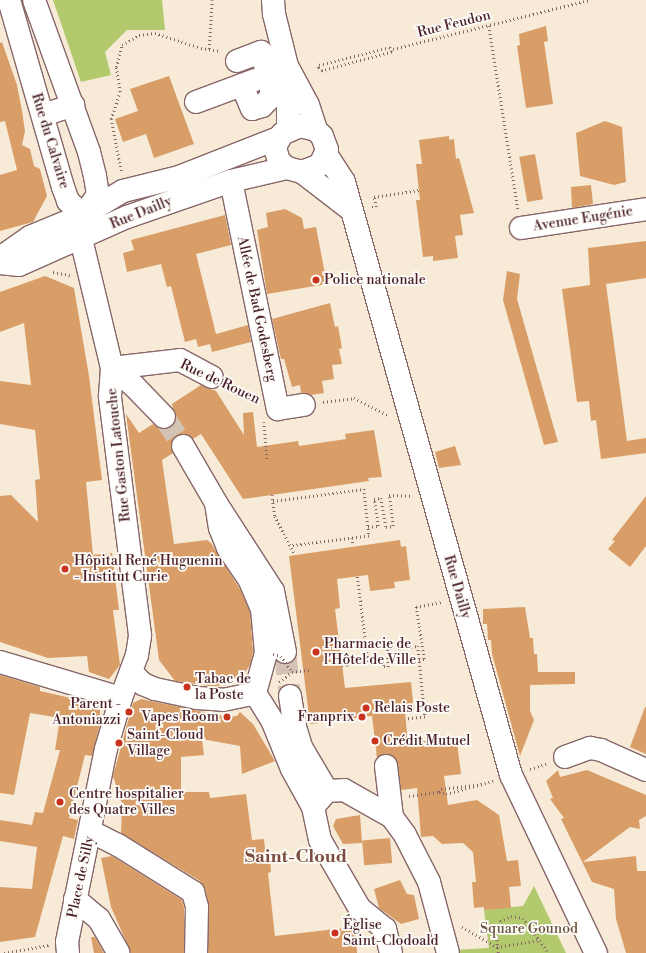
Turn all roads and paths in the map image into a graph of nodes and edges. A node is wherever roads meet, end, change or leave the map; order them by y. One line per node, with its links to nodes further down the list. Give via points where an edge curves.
1 (9, 0): 14 (street, Rue du Calvaire)
2 (34, 0): 13 (street)
3 (212, 0): 18 (path, via 209,49 155,33 139,35 122,45 116,67 120,92 111,119)
4 (273, 0): 7 (street)
5 (589, 0): 6 (path, Rue Feudon)
6 (489, 26): 8 (path, Rue Feudon); 25 (path)
7 (281, 42): 9 (street); 11 (street)
8 (391, 48): 8 (path, Rue Feudon, via 392,52 322,70 318,68 319,65)
9 (261, 52): 10 (street); 12 (street, via 271,85 271,97 262,106 252,109 250,82)
10 (237, 61)
11 (287, 66): 15 (street, via 308,105); 16 (street)
12 (196, 102)
13 (73, 105): 14 (street); 24 (street, via 89,152 98,194)
14 (43, 115): 24 (street, Rue du Calvaire, via 68,201)
15 (316, 130): 16 (street, Rue Dailly, via 300,126); 17 (street, Rue Dailly, via 326,144)
16 (283, 134): 19 (street, via 276,151 279,161); 24 (street, Rue Dailly, via 179,176 123,191)
17 (326, 154): 19 (street, Rue Dailly, via 320,165); 22 (street, Rue Dailly, via 344,182)
18 (120, 168)
19 (294, 170): 20 (street, Rue Dailly); 22 (street)
20 (231, 181): 26 (street, Rue Dailly, via 127,217); 34 (street, Allée de Bad Godesberg)
21 (419, 190): 22 (path, via 374,197 376,207)
22 (350, 209): 36 (street, Rue Dailly)
23 (646, 209): 25 (street, Avenue Eugénie)
24 (83, 215): 26 (street, Rue Gaston Latouche); 27 (street, Rue Dailly, via 30,237)
25 (521, 228)
26 (81, 239): 28 (street, Rue Dailly, via 19,265); 31 (street, Rue Gaston Latouche)
27 (0, 258)
28 (0, 263)
29 (48, 271): 30 (path)
30 (74, 276)
31 (112, 368): 32 (street, Rue de Rouen, via 180,360); 35 (street); 54 (street, Rue Gaston Latouche, via 110,396 140,635)
32 (212, 377): 34 (path, Rue de Rouen)
33 (304, 405): 34 (street); 36 (path, via 354,398)
34 (278, 409): 38 (path, via 262,423)
35 (164, 417)
36 (412, 428): 40 (street, Rue Dailly)
37 (183, 446): 42 (street)
38 (267, 459)
39 (272, 495): 41 (path)
40 (432, 497): 43 (path, via 389,494 393,526 386,527 381,498 374,499 378,526); 49 (street, Rue Dailly)
41 (273, 501): 43 (path, via 364,489); 46 (path, via 275,516)
42 (221, 510): 55 (street, via 220,528 228,548 253,586 262,609 266,653); 62 (street, via 273,591 290,672 297,734 310,764)
43 (368, 527): 44 (path, via 369,536)
44 (352, 538): 45 (path); 46 (path)
45 (353, 545)
46 (290, 546): 47 (path)
47 (295, 555)
48 (357, 576): 50 (path)
49 (461, 599): 51 (path, via 416,607 424,659); 77 (street, Rue Dailly, via 511,774)
50 (367, 657): 51 (path, via 368,662 383,661 384,668 388,667 387,650 390,649 393,663 401,662 400,648 418,646); 53 (path, via 346,660 347,666)
51 (419, 660): 57 (path, via 425,717)
52 (0, 662): 56 (street)
53 (342, 666)
54 (132, 673): 55 (street, via 143,684 155,689 197,698 223,700); 56 (street, Place de Silly)
55 (255, 693): 62 (street, via 272,720 292,769)
56 (121, 698): 64 (street, Place de Silly, via 106,749)
57 (406, 719)
58 (566, 757): 60 (street, via 590,748 602,750)
59 (386, 766): 63 (street)
60 (646, 770)
61 (439, 792): 61 (path, via 441,789 476,783 487,784 446,794); 63 (path)
62 (320, 799): 63 (street, via 344,790); 73 (street, via 320,840 360,909 385,929)
63 (391, 808): 66 (street, via 429,882)
64 (90, 832): 65 (street, Place de Silly); 72 (street, via 124,849 192,892 197,907)
65 (75, 899): 69 (street, Place de Silly); 71 (street, via 99,919)
66 (438, 915): 68 (path); 74 (street)
67 (539, 940): 68 (path); 68 (path, via 523,918 511,916 500,921 496,933); 76 (path)
68 (498, 947): 75 (path)
69 (67, 948): 70 (path)
70 (4, 953)
71 (120, 953)
72 (196, 953)
73 (390, 953)
74 (448, 953)
75 (498, 953)
76 (549, 953)
77 (596, 953)

